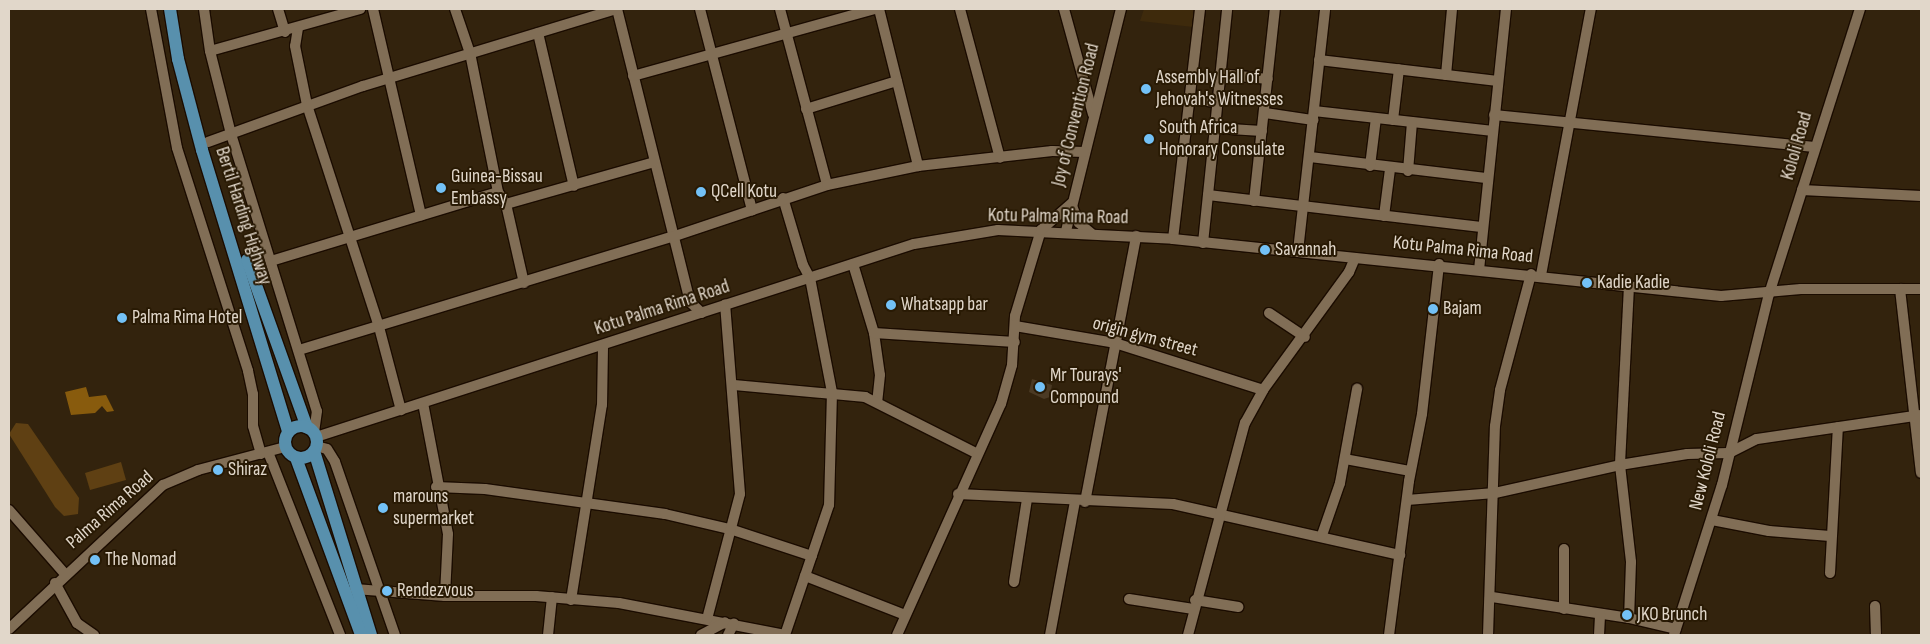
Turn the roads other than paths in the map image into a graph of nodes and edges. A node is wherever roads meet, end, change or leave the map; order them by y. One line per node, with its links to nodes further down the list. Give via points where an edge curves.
1 (151, 9): 127 (street, via 177,148 248,372 253,394 253,426)
2 (170, 9): 124 (main road, Bertil Harding Highway, via 194,122)
3 (178, 9): 57 (main road, Bertil Harding Highway)
4 (204, 9): 29 (street)
5 (278, 9): 26 (street)
6 (360, 9): 25 (street)
7 (373, 9): 37 (street)
8 (455, 9): 30 (street)
9 (617, 9): 27 (street); 36 (street)
10 (700, 9): 31 (street)
11 (780, 9): 28 (street)
12 (875, 9): 28 (street)
13 (879, 9): 39 (street)
14 (960, 9): 61 (street)
15 (1064, 9): 47 (street)
16 (1121, 9): 47 (street, Joy of Convention Road)
17 (1200, 9): 41 (street)
18 (1227, 9): 34 (street)
19 (1275, 9): 38 (street)
20 (1325, 9): 32 (street)
21 (1452, 9): 35 (street)
22 (1506, 9): 40 (street)
23 (1591, 9): 52 (street)
24 (1860, 9): 58 (street, Kololi Road)
25 (298, 28): 26 (street); 43 (street, via 294,46)
26 (285, 32): 29 (street)
27 (538, 33): 30 (street); 69 (street)
28 (785, 33): 31 (street); 44 (street)
29 (210, 51): 56 (street)
30 (470, 53): 37 (street); 71 (street)
31 (711, 54): 36 (street); 79 (street)
32 (1319, 60): 33 (street); 48 (street)
33 (1399, 69): 35 (street); 50 (street)
34 (1220, 74): 38 (street); 42 (street)
35 (1446, 74): 40 (street)
36 (633, 76): 62 (street)
37 (391, 79): 43 (street); 80 (street)
38 (1268, 79): 45 (street)
39 (897, 81): 44 (street); 63 (street)
40 (1498, 81): 46 (street)
41 (1188, 99): 42 (street); 89 (street)
42 (1217, 102): 53 (street)
43 (307, 105): 56 (street); 88 (street)
44 (806, 109): 68 (street)
45 (1265, 113): 48 (street); 54 (street)
46 (1494, 114): 52 (street); 55 (street)
47 (1094, 115): 59 (street, Joy of Convention Road)
48 (1313, 115): 49 (street); 60 (street)
49 (1376, 118): 50 (street); 64 (street)
50 (1393, 120): 51 (street)
51 (1412, 122): 55 (street); 66 (street)
52 (1568, 123): 58 (street); 97 (street)
53 (1214, 128): 54 (street); 72 (street)
54 (1262, 131): 75 (street)
55 (1491, 131): 67 (street)
56 (231, 134): 57 (street); 93 (street)
57 (208, 142): 125 (main road, Bertil Harding Highway)
58 (1814, 147): 70 (street, Kololi Road)
59 (1084, 152): 61 (street); 76 (street, Joy of Convention Road)
60 (1310, 157): 64 (street); 78 (street)
61 (1000, 158): 63 (street)
62 (654, 162): 69 (street); 87 (street)
63 (918, 166): 68 (street)
64 (1370, 166): 65 (street)
65 (1390, 169): 66 (street); 81 (street)
66 (1408, 171): 67 (street)
67 (1486, 178): 82 (street)
68 (827, 185): 74 (street)
69 (574, 186): 77 (street)
70 (1802, 190): 73 (street); 103 (street, Kololi Road)
71 (498, 192): 77 (street); 80 (street)
72 (1208, 195): 75 (street); 90 (street)
73 (1921, 196)
74 (783, 198): 79 (street); 98 (street)
75 (1254, 200): 78 (street)
76 (1072, 203): 83 (street); 84 (street, Joy of Convention Road); 85 (street, via 1076,218)
77 (506, 204): 99 (street)
78 (1304, 207): 81 (street); 91 (street)
79 (752, 210): 87 (street)
80 (421, 216): 88 (street)
81 (1384, 216): 82 (street)
82 (1481, 227): 96 (street)
83 (1041, 230): 84 (street, Kotu Palma Rima Road); 94 (street, Kotu Palma Rima Road, via 998,230 939,239); 107 (street)
84 (1066, 231): 85 (street, Kotu Palma Rima Road)
85 (1091, 233): 86 (street, Kotu Palma Rima Road)
86 (1136, 236): 89 (street, Kotu Palma Rima Road); 112 (street)
87 (672, 237): 99 (street); 105 (street, via 690,302)
88 (351, 239): 93 (street); 108 (street)
89 (1173, 239): 90 (street, Kotu Palma Rima Road)
90 (1203, 243): 91 (street, Kotu Palma Rima Road)
91 (1298, 251): 92 (street, Kotu Palma Rima Road)
92 (1355, 258): 95 (street, Kotu Palma Rima Road); 110 (street)
93 (271, 261): 114 (street)
94 (853, 264): 98 (street, Kotu Palma Rima Road); 109 (street)
95 (1439, 264): 96 (street, Kotu Palma Rima Road); 133 (street, via 1422,414)
96 (1479, 270): 97 (street, Kotu Palma Rima Road)
97 (1536, 275): 100 (street, Kotu Palma Rima Road); 136 (street, via 1500,390)
98 (810, 278): 104 (street, Kotu Palma Rima Road); 118 (street)
99 (524, 283): 108 (street)
100 (1629, 286): 103 (street, Kotu Palma Rima Road, via 1722,296); 132 (street)
101 (1900, 289): 102 (street, Kotu Palma Rima Road); 103 (street, Kotu Palma Rima Road, via 1801,289); 122 (street)
102 (1921, 289)
103 (1769, 294): 129 (street, New Kololi Road)
104 (725, 305): 105 (street, Kotu Palma Rima Road); 115 (street)
105 (702, 313): 113 (street, Kotu Palma Rima Road)
106 (1269, 313): 110 (street)
107 (1015, 326): 111 (street); 112 (street, origin gym street)
108 (379, 327): 114 (street); 121 (street)
109 (874, 333): 111 (street); 119 (street, via 880,375)
110 (1305, 337): 116 (street)
111 (1015, 342): 128 (street, via 1000,404)
112 (1114, 343): 116 (street, origin gym street); 141 (street)
113 (603, 346): 120 (street, Kotu Palma Rima Road); 140 (street, via 602,405)
114 (299, 350): 125 (street, via 318,419)
115 (734, 385): 118 (street); 145 (street, via 740,494)
116 (1263, 390): 143 (street, via 1236,448)
117 (1357, 390): 131 (street)
118 (832, 392): 119 (street); 150 (street, via 829,505)
119 (877, 402): 128 (street)
120 (423, 403): 121 (street, Kotu Palma Rima Road); 135 (street)
121 (401, 410): 125 (street, Kotu Palma Rima Road)
122 (1917, 416): 123 (street); 134 (street)
123 (1838, 427): 129 (street, via 1757,439); 147 (street)
124 (288, 432): 125 (main road, via 298,427); 126 (main road, Bertil Harding Highway)
125 (313, 439): 130 (main road, via 308,457); 156 (main road, Bertil Harding Highway); 157 (street, via 327,449 335,462)
126 (285, 447): 127 (street, Palma Rima Road); 130 (main road)
127 (265, 453): 152 (street, Palma Rima Road, via 198,470 163,485); 175 (street)
128 (976, 453): 137 (street)
129 (1729, 453): 132 (street, via 1687,454); 144 (street, New Kololi Road)
130 (296, 458): 176 (main road)
131 (1345, 459): 133 (street); 146 (street)
132 (1620, 465): 136 (street); 169 (street, via 1631,562)
133 (1410, 471): 139 (street)
134 (1921, 472)
135 (436, 487): 140 (street); 158 (street, via 448,534)
136 (1495, 493): 139 (street); 160 (street)
137 (958, 494): 138 (street); 168 (street)
138 (1027, 499): 141 (street); 154 (street)
139 (1407, 500): 149 (street)
140 (588, 502): 145 (street, via 665,514); 162 (street)
141 (1080, 502): 143 (street, via 1173,504); 184 (street)
142 (9, 510): 152 (street)
143 (1218, 513): 146 (street); 163 (street)
144 (1712, 520): 147 (street, via 1769,531); 173 (street, New Kololi Road)
145 (733, 530): 150 (street); 170 (street)
146 (1322, 535): 149 (street)
147 (1830, 536): 151 (street)
148 (1564, 549): 166 (street)
149 (1400, 555): 186 (street)
150 (812, 556): 153 (street)
151 (1830, 573)
152 (65, 574): 155 (street, Palma Rima Road)
153 (805, 576): 168 (street); 182 (street)
154 (1014, 582)
155 (55, 583): 172 (street, Palma Rima Road); 174 (street, via 77,623)
156 (355, 590): 157 (street); 177 (main road, Bertil Harding Highway)
157 (378, 591): 158 (street); 178 (street)
158 (445, 596): 159 (street)
159 (552, 597): 162 (street); 179 (street)
160 (1492, 597): 166 (street); 187 (street)
161 (1129, 599): 163 (street)
162 (571, 600): 170 (street, via 619,603)
163 (1194, 604): 165 (street); 185 (street)
164 (1874, 606): 189 (street)
165 (1238, 607)
166 (1564, 608): 167 (street)
167 (1600, 614): 169 (street); 188 (street)
168 (905, 615): 183 (street)
169 (1630, 618): 173 (street)
170 (707, 619): 171 (street)
171 (730, 623): 180 (street); 181 (street); 182 (street)
172 (9, 629)
173 (1675, 632)
174 (94, 635)
175 (340, 635)
176 (361, 635)
177 (371, 635)
178 (395, 635)
179 (548, 635)
180 (701, 635)
181 (728, 635)
182 (785, 635)
183 (897, 635)
184 (1050, 635)
185 (1188, 635)
186 (1389, 635)
187 (1488, 635)
188 (1598, 635)
189 (1876, 635)

